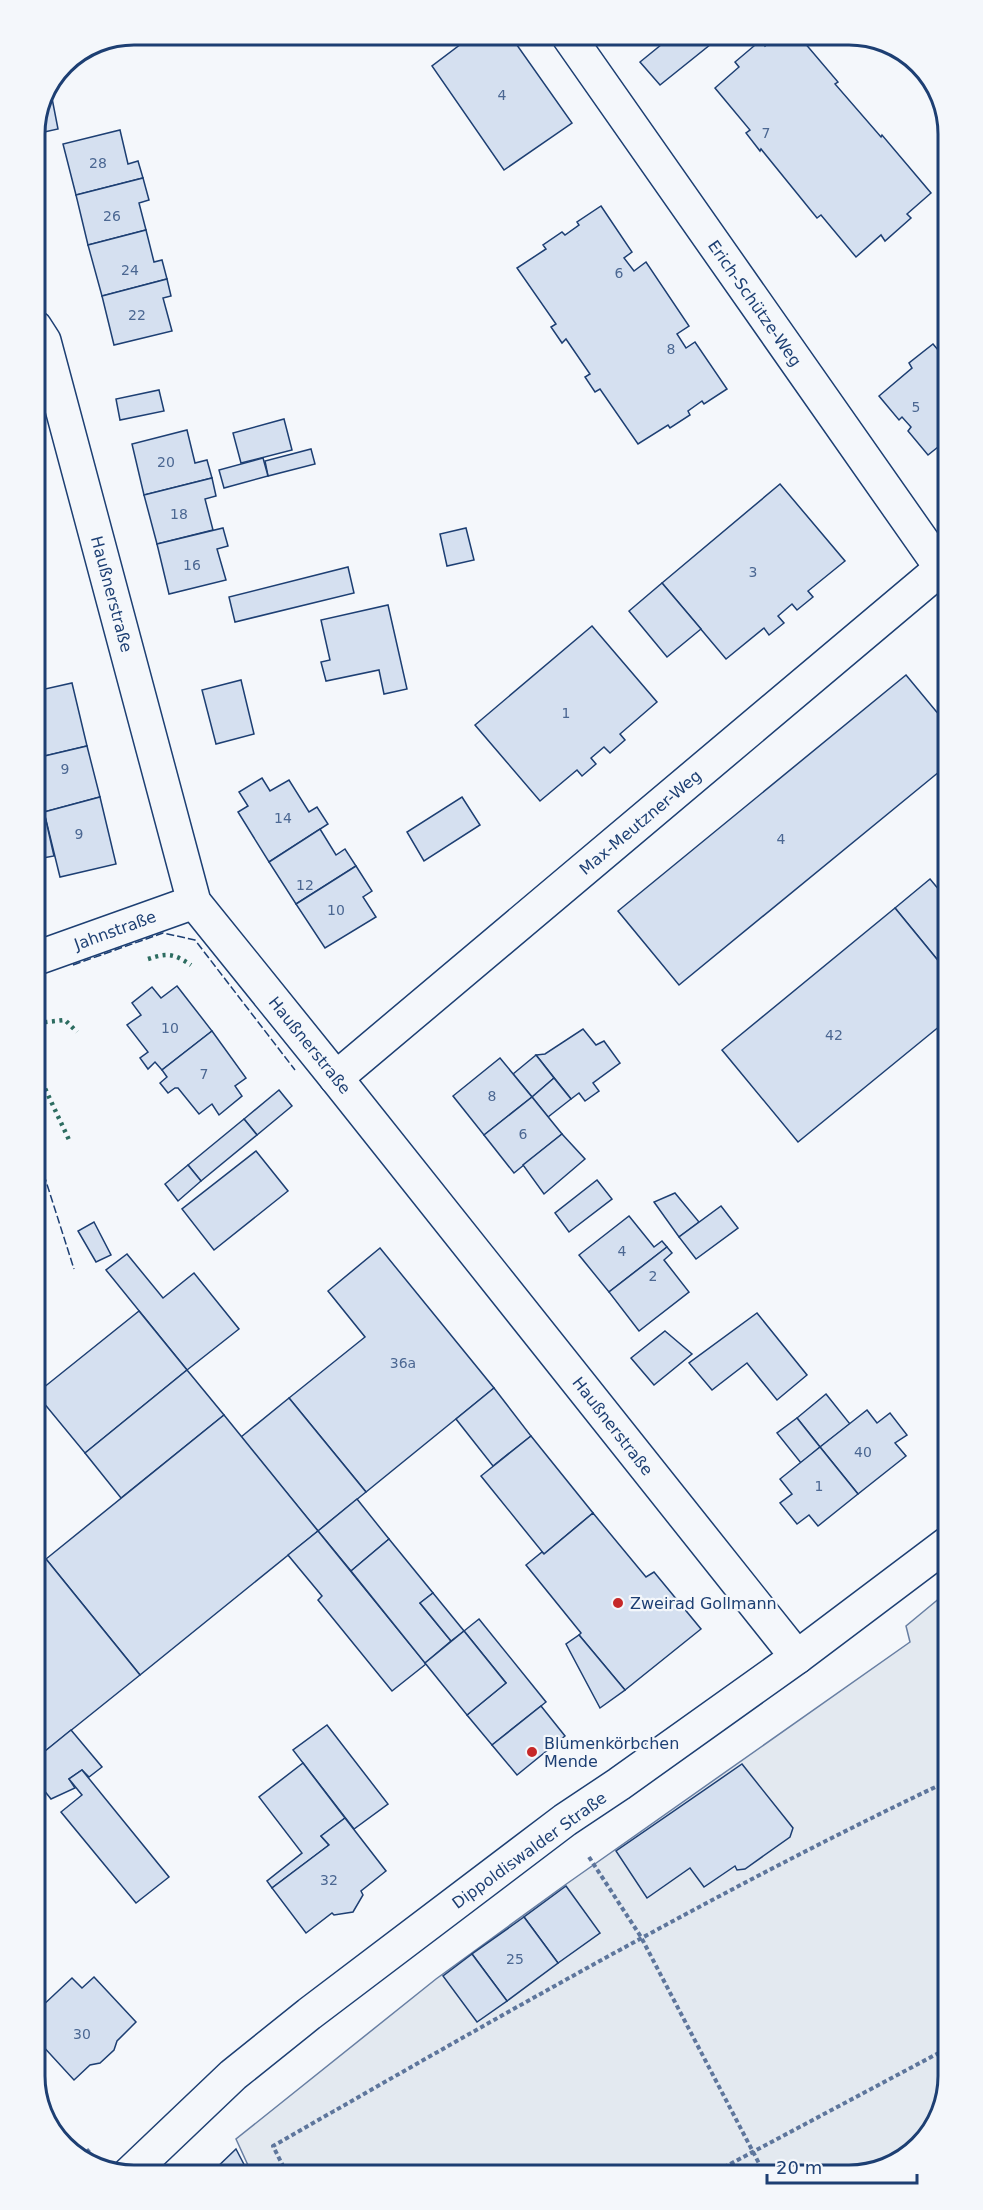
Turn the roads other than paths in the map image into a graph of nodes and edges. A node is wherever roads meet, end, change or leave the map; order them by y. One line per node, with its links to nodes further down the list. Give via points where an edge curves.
1 (574, 45): 3 (street, Erich-Schütze-Weg)
2 (45, 345): 5 (street, Haußnerstraße)
3 (938, 561)
4 (938, 572): 7 (street, Max-Meutzner-Weg)
5 (194, 902): 6 (street, Jahnstraße); 7 (street, Haußnerstraße)
6 (45, 955)
7 (336, 1078): 9 (street, Haußnerstraße)
8 (938, 1551): 9 (street, Dippoldiswalder Straße)
9 (797, 1658): 10 (street, Dippoldiswalder Straße, via 565,1820 309,2014 233,2075)
10 (138, 2165)

